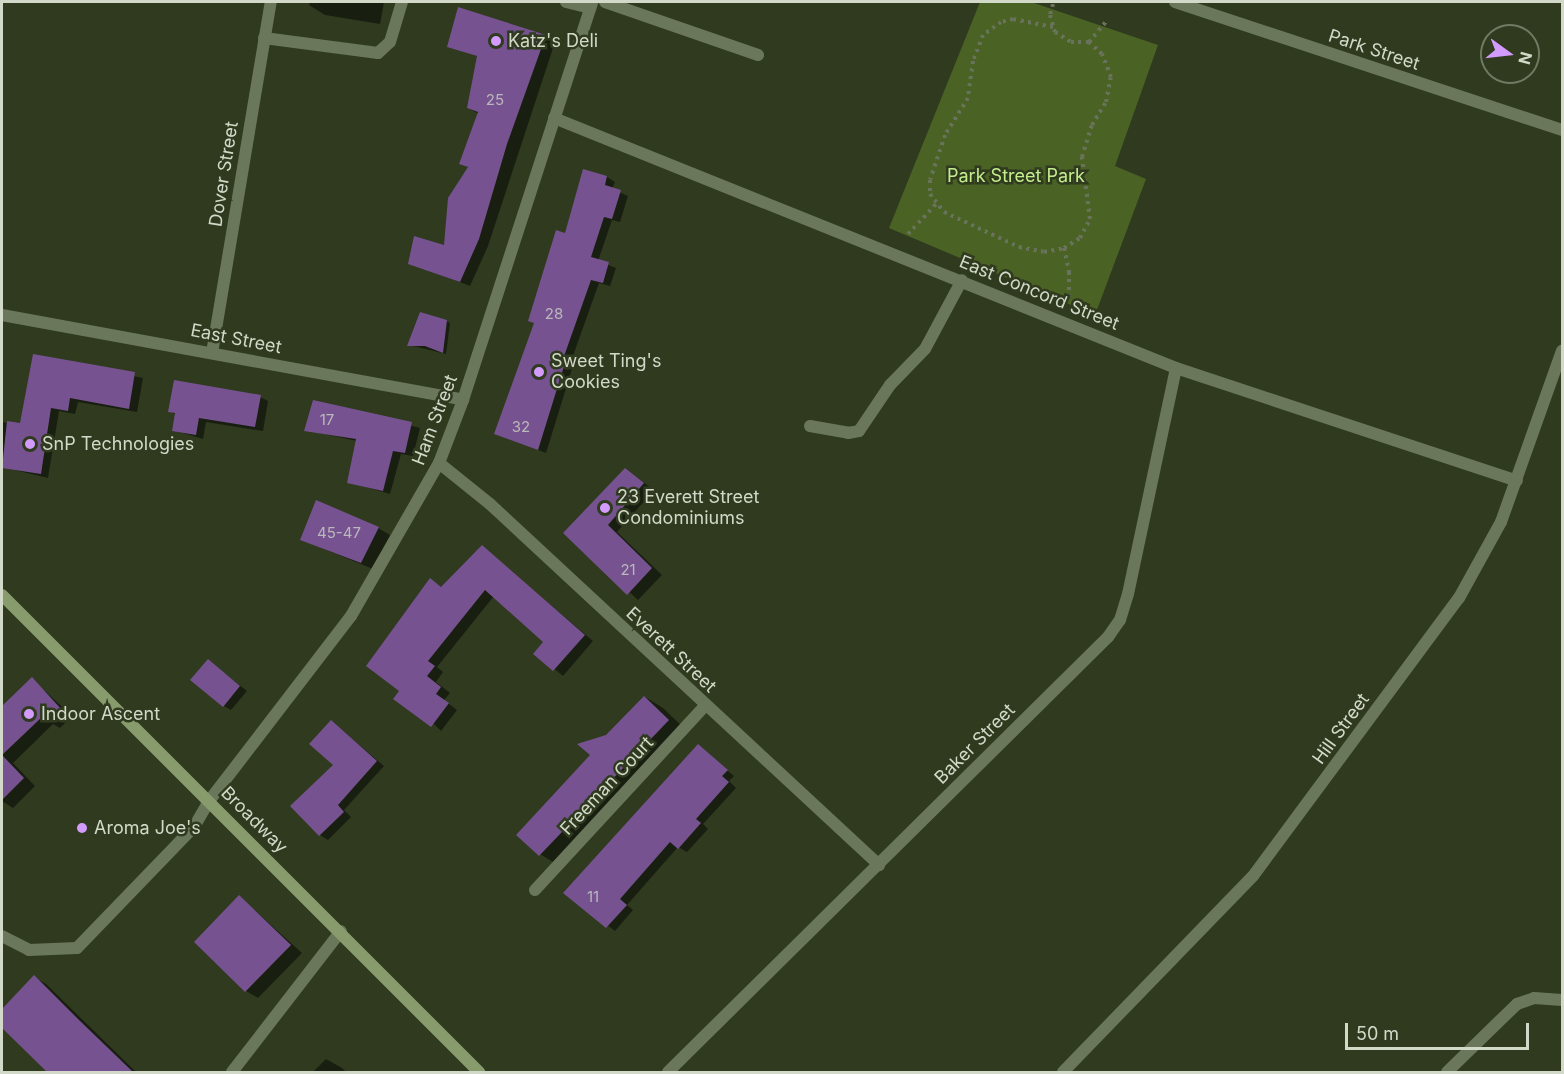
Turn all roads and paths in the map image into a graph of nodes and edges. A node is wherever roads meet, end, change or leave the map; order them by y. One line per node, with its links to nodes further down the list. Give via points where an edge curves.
1 (271, 2): 10 (street, Dover Street)
2 (402, 2): 10 (street, via 390,42 378,53)
3 (566, 2): 7 (street)
4 (605, 2): 12 (street)
5 (1175, 2): 14 (street, Park Street)
6 (1053, 4): 9 (path)
7 (591, 5): 13 (street, Ham Street)
8 (1106, 22): 11 (path)
9 (1053, 27): 11 (path, via 1062,38); 15 (path, via 1013,19 1001,22 984,35 973,61 968,98 945,135 932,166 930,194)
10 (264, 38): 22 (street, Dover Street)
11 (1089, 42): 17 (path, via 1108,65 1111,88 1087,135 1082,157 1090,219 1080,238)
12 (758, 56)
13 (554, 118): 18 (street, East Concord Street); 24 (street, Ham Street)
14 (1563, 130)
15 (936, 204): 16 (path); 17 (path, via 954,218 1019,247 1044,252)
16 (908, 234)
17 (1064, 248): 19 (path, via 1069,272)
18 (962, 280): 23 (street, East Concord Street); 25 (street, via 925,349 890,386 859,431 848,433)
19 (1068, 298)
20 (2, 315): 22 (street, East Street)
21 (1563, 351): 27 (street, Hill Street)
22 (212, 353): 24 (street, East Street)
23 (1176, 368): 27 (street, East Concord Street); 31 (street, Baker Street, via 1120,620 1091,655)
24 (464, 400): 26 (street, Ham Street)
25 (810, 426)
26 (439, 463): 29 (street, Everett Street, via 490,504); 30 (street, Ham Street, via 351,616)
27 (1517, 481): 39 (street, Hill Street, via 1483,561 1459,598 1288,831 1218,916)
28 (2, 595): 30 (street, Broadway)
29 (705, 706): 31 (street, Everett Street); 32 (street, Freeman Court)
30 (210, 801): 33 (street, Broadway); 34 (street, Ham Street, via 194,827 77,948 29,950)
31 (879, 864): 38 (street, Baker Street)
32 (535, 890)
33 (341, 931): 36 (street); 37 (street, Broadway)
34 (2, 936)
35 (1563, 1000): 40 (street, via 1534,998 1517,1004)
36 (232, 1072)
37 (480, 1072)
38 (668, 1072)
39 (1063, 1072)
40 (1446, 1072)

